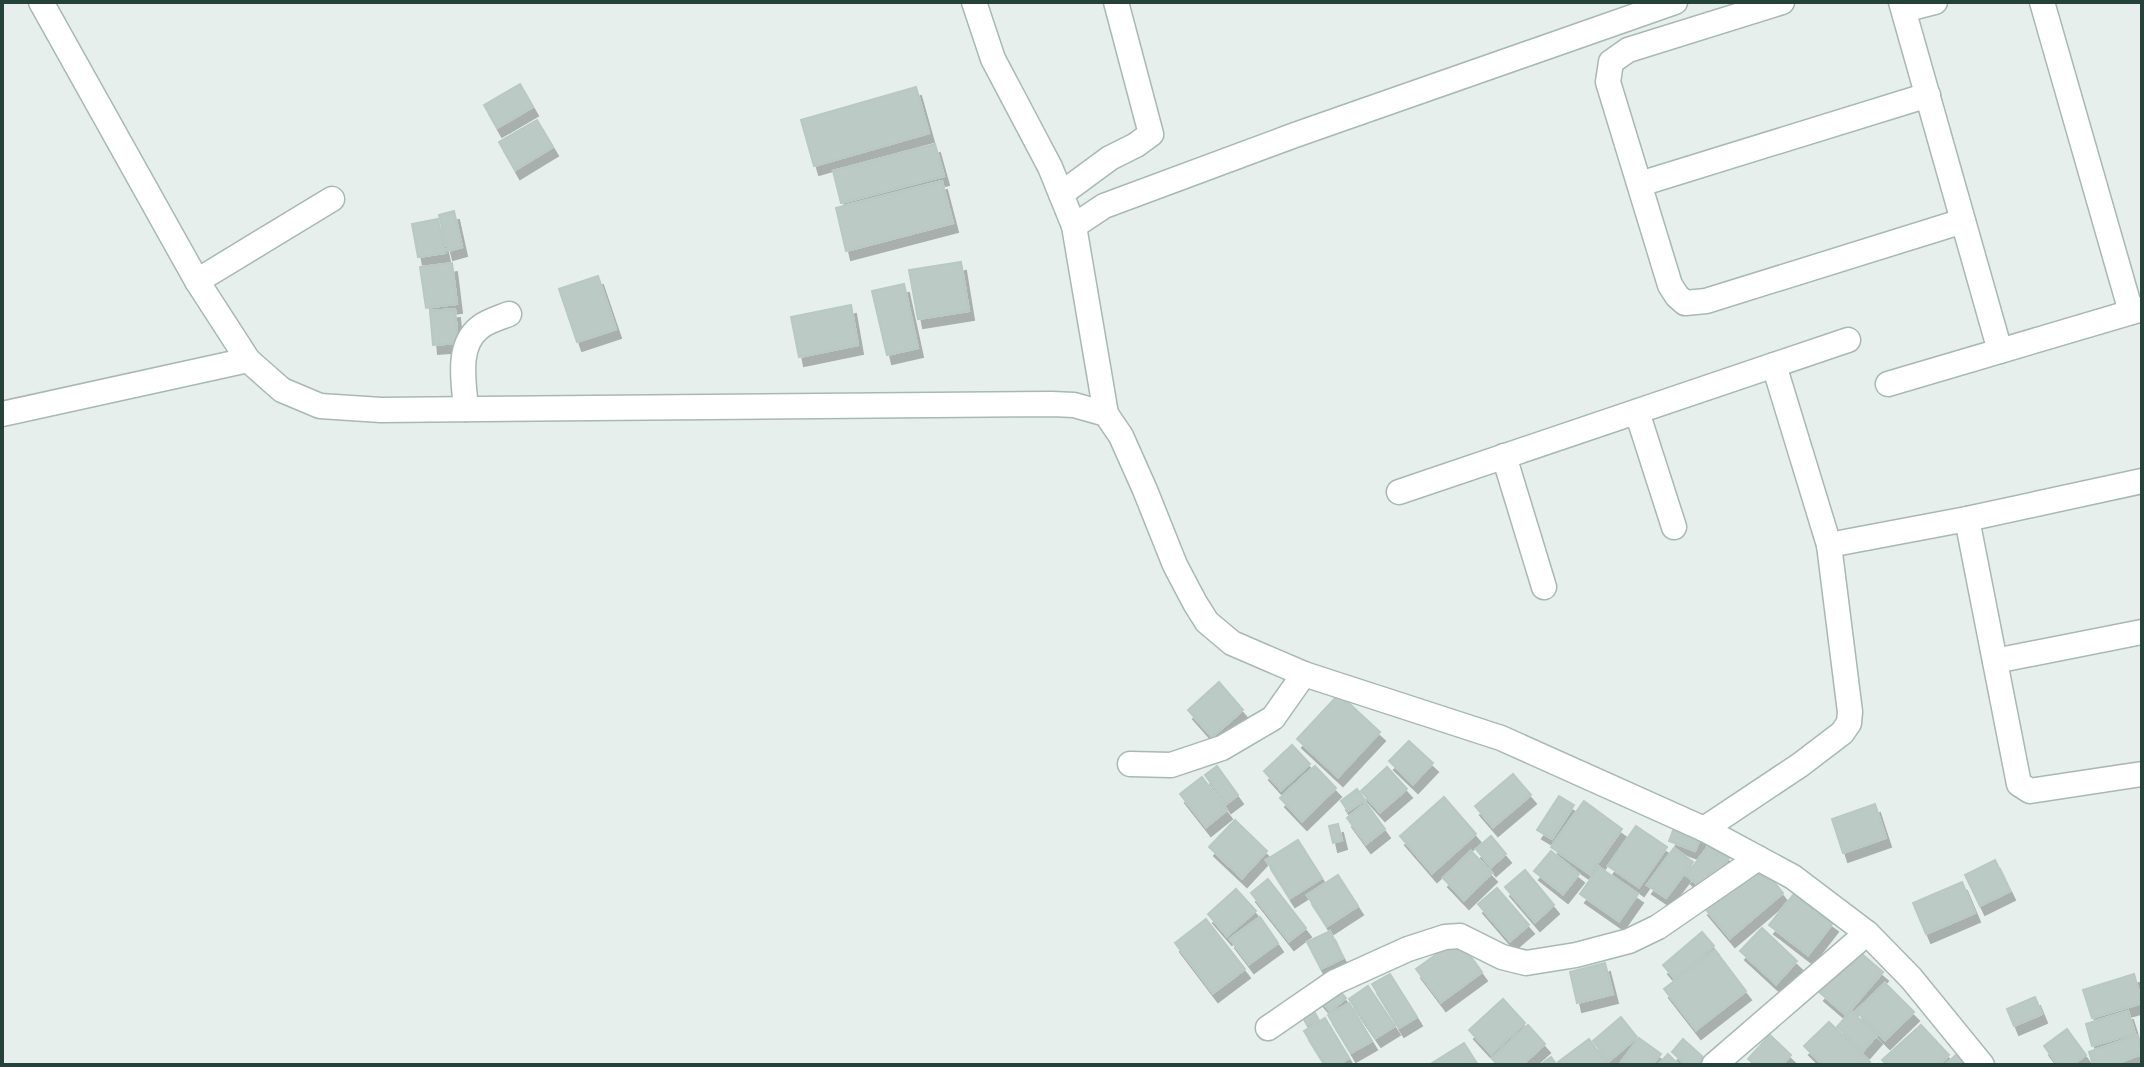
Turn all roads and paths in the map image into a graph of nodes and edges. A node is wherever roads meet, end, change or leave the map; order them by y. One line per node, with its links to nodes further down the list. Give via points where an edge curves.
1 (41, 2): 15 (street)
2 (974, 2): 11 (street, via 993,59)
3 (1116, 2): 11 (street, via 1151,134)
4 (1675, 2): 14 (street, via 1280,140 1104,206)
5 (1782, 2): 10 (street, via 1628,50 1611,62 1608,82)
6 (1935, 2): 8 (street)
7 (2042, 2): 16 (street)
8 (1902, 6): 9 (street)
9 (1928, 95): 10 (street); 13 (street)
10 (1640, 184): 13 (street, via 1670,285 1685,303 1706,301)
11 (1061, 194): 14 (street)
12 (332, 199): 15 (street)
13 (1963, 221): 19 (street)
14 (1074, 226): 26 (street)
15 (197, 281): 20 (street)
16 (2136, 310): 19 (street)
17 (509, 314): 23 (street, via 481,326 469,338 463,362)
18 (1848, 340): 21 (street)
19 (2000, 351): 22 (street)
20 (248, 360): 23 (street, via 282,390 320,406); 25 (street)
21 (1774, 365): 24 (street); 32 (street)
22 (1888, 384)
23 (466, 409): 26 (street, via 1052,404)
24 (1637, 412): 27 (street); 31 (street)
25 (2, 414)
26 (1106, 414): 36 (street, via 1207,622 1232,643)
27 (1504, 456): 29 (street); 33 (street)
28 (2142, 481): 30 (street)
29 (1399, 492)
30 (1967, 519): 32 (street); 35 (street)
31 (1674, 527)
32 (1829, 545): 39 (street, via 1849,723 1800,765)
33 (1544, 587)
34 (2142, 632): 35 (street)
35 (1995, 661): 38 (street, via 2019,784 2030,791)
36 (1304, 674): 37 (street, via 1273,718 1222,748 1171,765); 39 (street, via 1501,738)
37 (1130, 764)
38 (2142, 774)
39 (1704, 829): 40 (street)
40 (1758, 858): 41 (street, via 1793,877); 42 (street, via 1629,941 1526,963 1460,936 1445,937 1335,982)
41 (1867, 933): 43 (street); 44 (street)
42 (1268, 1028)
43 (1714, 1065)
44 (1982, 1065)

